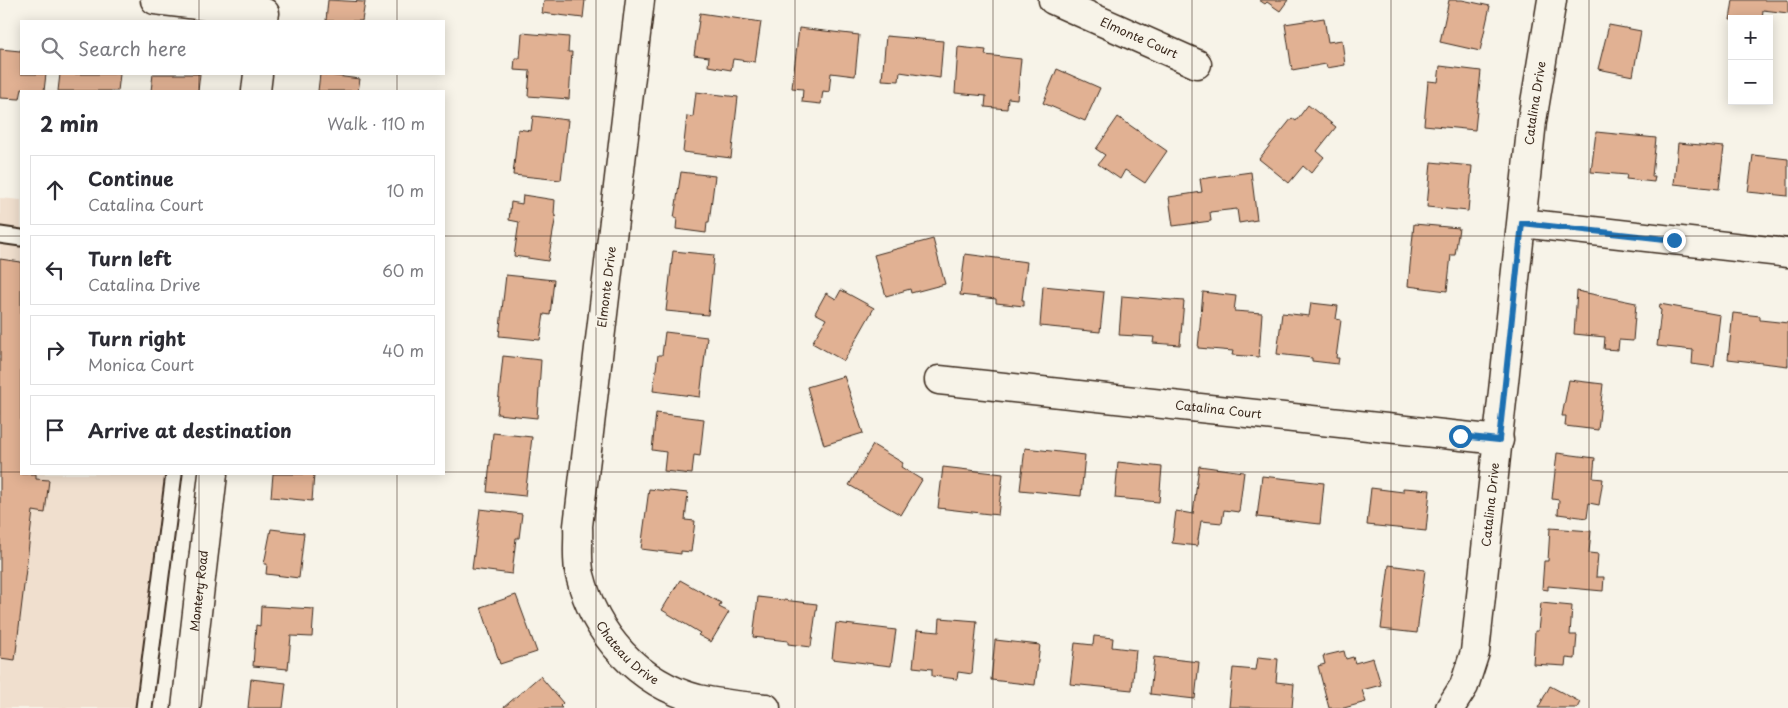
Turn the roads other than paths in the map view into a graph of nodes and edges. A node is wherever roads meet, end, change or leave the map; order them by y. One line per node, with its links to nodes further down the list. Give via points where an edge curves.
1 (155, 0): 5 (street)
2 (640, 0): 17 (street, Elmonte Drive, via 578,526)
3 (1053, 0): 6 (street, Elmonte Court)
4 (1552, 0): 9 (street, Catalina Drive, via 1536,88)
5 (265, 11)
6 (1197, 64)
7 (258, 75): 8 (street)
8 (256, 90)
9 (1522, 223): 12 (street); 14 (street, Catalina Drive)
10 (0, 235): 11 (lane)
11 (20, 238)
12 (1788, 253)
13 (938, 380): 14 (street, Catalina Court)
14 (1499, 440): 21 (street, Catalina Drive, via 1475,652 1464,686)
15 (174, 475): 18 (lane)
16 (212, 475): 19 (street, Montery Road)
17 (580, 574): 20 (street, Chateau Drive, via 602,630 617,649 644,673 675,691 698,698)
18 (144, 708)
19 (186, 708)
20 (766, 708)
21 (1450, 708)

